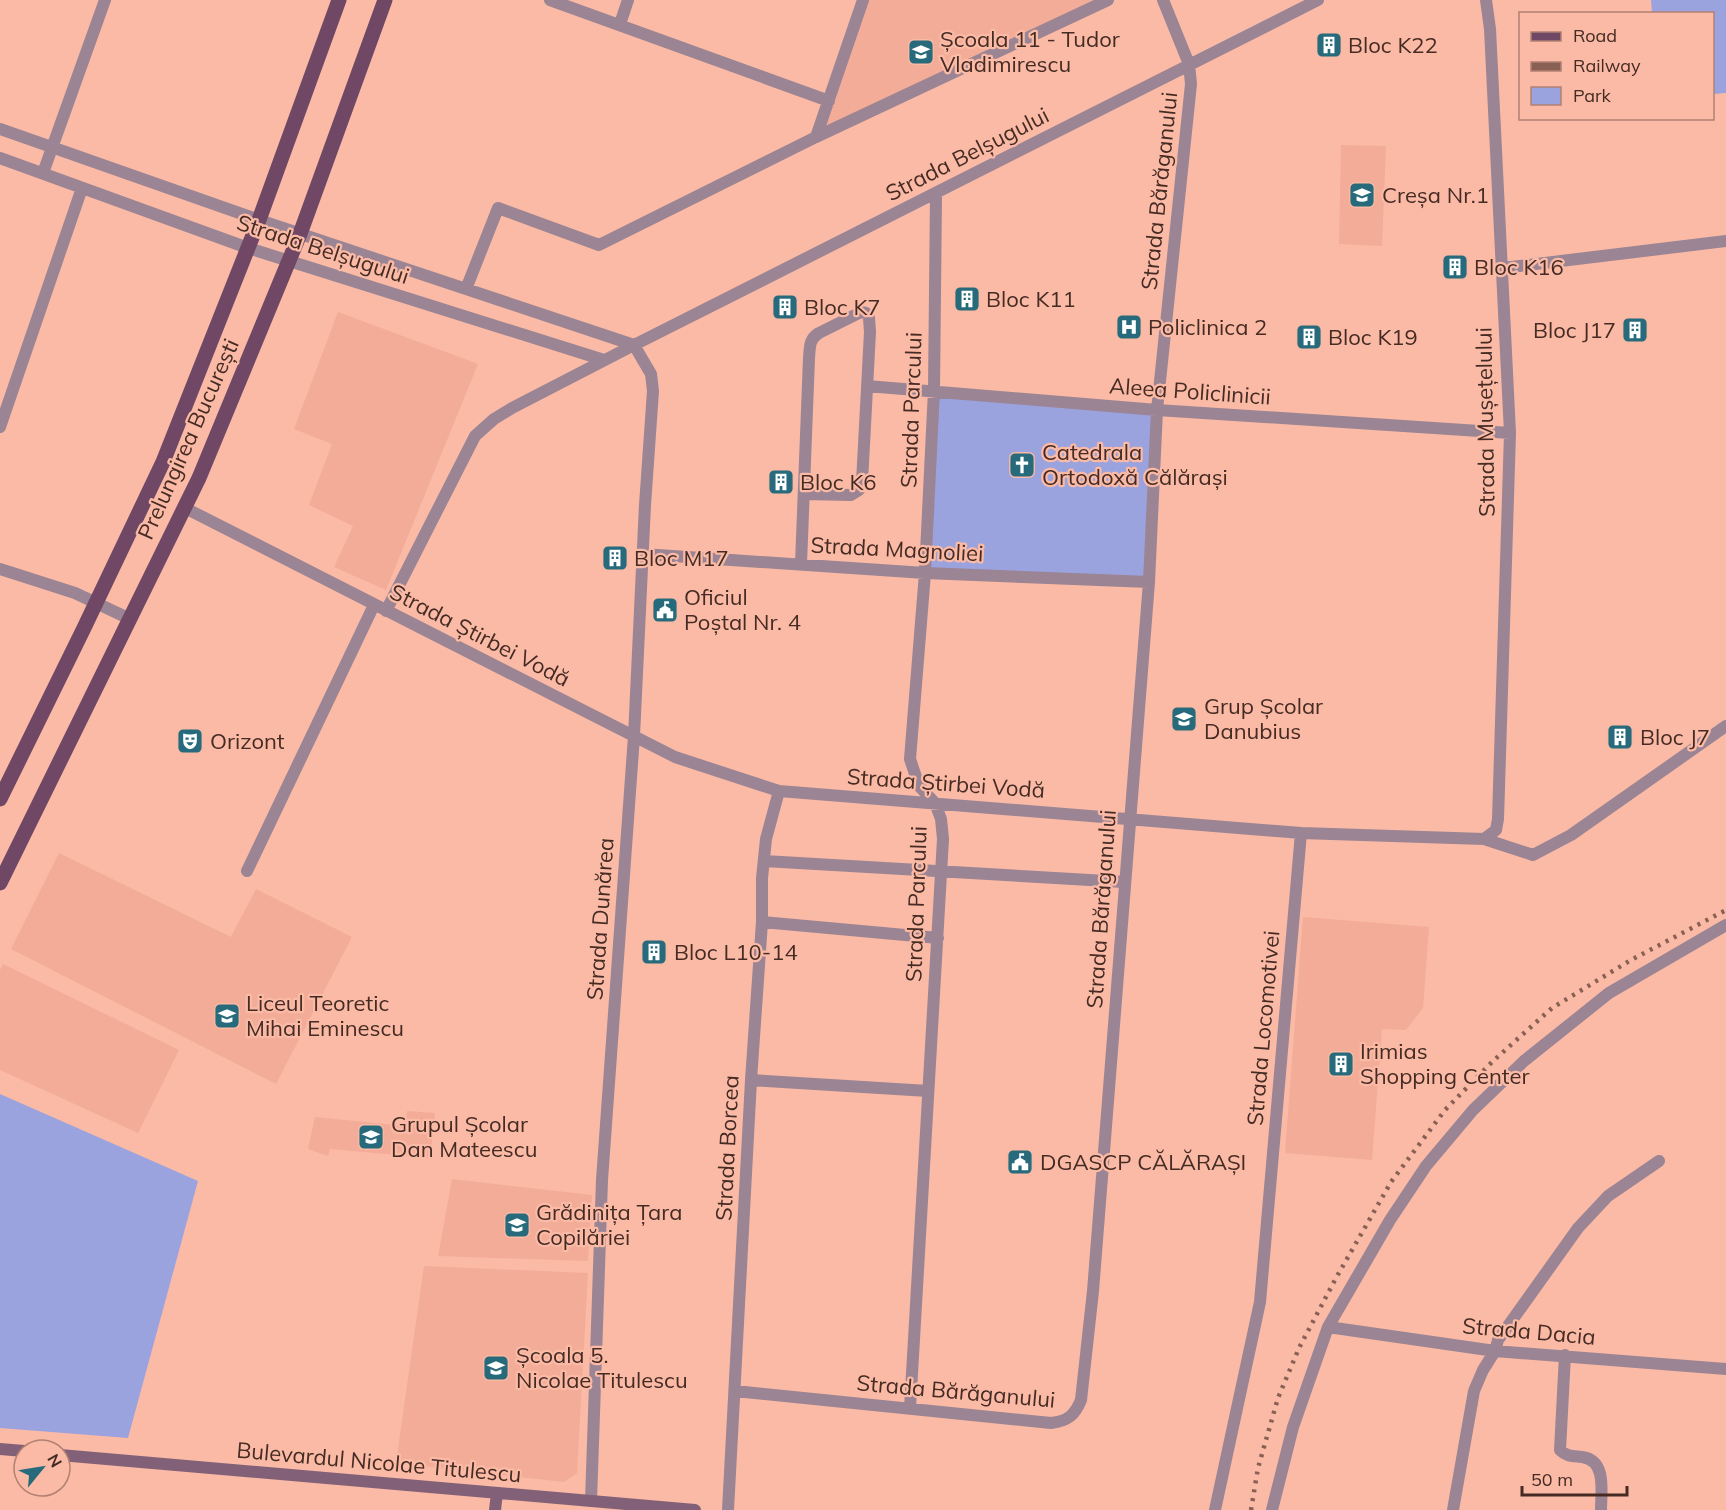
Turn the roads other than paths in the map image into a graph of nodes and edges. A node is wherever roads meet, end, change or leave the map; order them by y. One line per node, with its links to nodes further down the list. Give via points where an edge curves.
1 (105, 0): 16 (street)
2 (339, 0): 21 (main road, Prelungirea București)
3 (385, 0): 22 (main road, Prelungirea București)
4 (550, 0): 11 (street)
5 (628, 0): 11 (street)
6 (862, 0): 13 (street)
7 (1108, 0): 15 (street)
8 (1163, 0): 12 (street)
9 (1318, 0): 12 (street, Strada Belșugului)
10 (1486, 0): 26 (street, Strada Mușețelului)
11 (620, 24): 13 (street)
12 (1189, 64): 20 (street, Strada Belșugului); 32 (street, Strada Bărăganului, via 1191,84)
13 (828, 101): 15 (street)
14 (0, 129): 16 (street, Strada Belșugului)
15 (816, 137): 27 (street, via 599,245 498,208)
16 (52, 148): 18 (street); 21 (street, Strada Belșugului)
17 (0, 158): 18 (street, Strada Belșugului)
18 (43, 173): 19 (street, Strada Belșugului)
19 (82, 188): 24 (street, Strada Belșugului); 33 (street)
20 (936, 194): 28 (street, Strada Belșugului); 31 (street, Strada Parcului)
21 (259, 220): 22 (street, Strada Belșugului); 24 (main road, Prelungirea București)
22 (300, 234): 25 (main road, Prelungirea București); 27 (street, Strada Belșugului)
23 (1726, 241): 26 (street)
24 (248, 248): 25 (street, Strada Belșugului); 42 (main road, Prelungirea București, via 163,462)
25 (289, 261): 29 (street, Strada Belșugului); 36 (main road, Prelungirea București)
26 (1503, 268): 34 (street, Strada Mușețelului)
27 (466, 289): 28 (street, Strada Belșugului)
28 (634, 345): 29 (street, Strada Belșugului); 37 (street, Strada Dunărea, via 651,374 653,391)
29 (604, 360): 44 (street, via 512,408 475,436)
30 (867, 386): 31 (street, Aleea Policlinicii); 35 (street, via 859,490 845,496); 35 (street, via 869,318 861,312 813,336 810,342)
31 (934, 390): 32 (street, Aleea Policlinicii); 40 (street, Strada Parcului)
32 (1157, 410): 34 (street, Aleea Policlinicii); 41 (street, Strada Bărăganului)
33 (0, 427)
34 (1510, 433): 53 (street, Strada Mușețelului, via 1498,819 1496,830)
35 (804, 494): 38 (street)
36 (185, 508): 43 (street, Strada Știrbei Vodă); 45 (main road, Prelungirea București)
37 (643, 554): 38 (street, Strada Magnoliei); 47 (street, Strada Dunărea)
38 (801, 564): 40 (street, Strada Magnoliei)
39 (0, 569): 42 (street)
40 (925, 573): 41 (street, Strada Magnoliei); 50 (street, Strada Parcului, via 910,759 919,786)
41 (1149, 582): 51 (street, Strada Bărăganului)
42 (97, 602): 45 (street); 49 (main road, Prelungirea București)
43 (374, 605): 44 (street, Strada Știrbei Vodă); 55 (street)
44 (386, 611): 47 (street, Strada Știrbei Vodă)
45 (130, 619): 58 (main road, Prelungirea București)
46 (1726, 726): 53 (street, Strada Știrbei Vodă, via 1554,845 1533,855)
47 (634, 736): 48 (street, Strada Știrbei Vodă, via 675,757); 73 (street, Strada Dunărea, via 602,1180)
48 (779, 791): 50 (street, Strada Știrbei Vodă); 54 (street, Strada Borcea)
49 (0, 799)
50 (935, 803): 51 (street, Strada Știrbei Vodă); 56 (street, Strada Parcului, via 943,838)
51 (1129, 818): 52 (street, Strada Știrbei Vodă); 57 (street, Strada Bărăganului)
52 (1300, 833): 53 (street, Strada Știrbei Vodă); 77 (street, Strada Locomotivei, via 1260,1302)
53 (1484, 839)
54 (764, 861): 56 (street); 59 (street, Strada Borcea)
55 (247, 871)
56 (941, 871): 57 (street); 61 (street, Strada Parcului)
57 (1124, 882): 70 (street, Strada Bărăganului, via 1093,1291 1077,1412 1063,1422 1051,1423)
58 (0, 883)
59 (762, 922): 61 (street); 62 (street, Strada Borcea)
60 (1726, 925): 65 (street, via 1609,993 1524,1061 1473,1110 1426,1166)
61 (938, 938): 63 (street, Strada Parcului)
62 (752, 1080): 63 (street); 69 (street, Strada Borcea)
63 (928, 1091): 70 (street, Strada Parcului)
64 (1659, 1161): 66 (street, via 1608,1196 1578,1228 1498,1340)
65 (1328, 1327): 66 (street, Strada Dacia); 78 (street, via 1293,1427)
66 (1495, 1351): 67 (street, Strada Dacia); 79 (street, via 1474,1391)
67 (1565, 1356): 68 (street, Strada Dacia); 80 (street, via 1560,1450 1566,1456 1596,1462 1601,1480)
68 (1726, 1369)
69 (735, 1391): 70 (street, Strada Bărăganului); 76 (street, Strada Borcea)
70 (910, 1408)
71 (72, 1456): 72 (main road, Bulevardul Nicolae Titulescu)
72 (497, 1493): 73 (main road, Bulevardul Nicolae Titulescu); 74 (main road)
73 (591, 1501): 75 (main road, Bulevardul Nicolae Titulescu)
74 (495, 1510)
75 (695, 1510)
76 (728, 1510)
77 (1215, 1510)
78 (1272, 1510)
79 (1453, 1510)
80 (1601, 1510)

